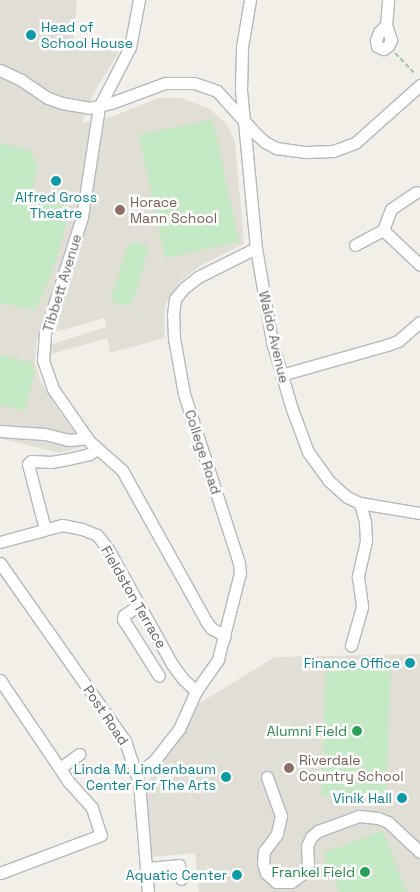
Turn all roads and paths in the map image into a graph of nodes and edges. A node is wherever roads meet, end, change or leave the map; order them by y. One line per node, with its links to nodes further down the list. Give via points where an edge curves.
1 (139, 0): 8 (street, Tibbett Avenue, via 130,47)
2 (250, 0): 9 (street, Waldo Avenue, via 241,70)
3 (388, 0): 4 (street, via 386,24 376,40 377,46 383,49)
4 (388, 46): 6 (path)
5 (0, 70): 8 (street, via 48,98 79,107)
6 (420, 80)
7 (420, 85): 9 (street, via 355,143 333,151 276,148)
8 (99, 107): 9 (street, via 165,83 194,83 217,91); 18 (street, Tibbett Avenue, via 82,217 43,348 47,375 53,389)
9 (244, 122): 13 (street, Waldo Avenue)
10 (416, 192): 11 (street, via 391,209)
11 (383, 230): 12 (street); 14 (street)
12 (355, 245)
13 (256, 248): 16 (street, Waldo Avenue); 26 (street, College Road, via 198,277 184,288 175,299 173,315 176,358 184,394 239,563 240,582)
14 (420, 265)
15 (420, 322): 16 (street, via 387,346)
16 (281, 376): 20 (street, Waldo Avenue, via 308,452 328,480 347,497)
17 (0, 431): 18 (street, via 45,434 69,440)
18 (87, 438): 19 (street, Tibbett Avenue)
19 (97, 449): 22 (street, via 68,459 31,461 28,464); 26 (street, Tibbett Avenue, via 122,470 206,621)
20 (360, 503): 21 (street); 27 (street, via 366,541 358,577 362,606)
21 (420, 513)
22 (45, 529): 23 (street, Fieldston Terrace); 25 (street, Fieldston Terrace, via 72,526 96,535 108,549)
23 (0, 542)
24 (0, 563): 33 (street, Post Road, via 125,741)
25 (139, 605): 28 (street, via 123,619); 30 (street, Fieldston Terrace, via 172,664)
26 (225, 636): 30 (street, College Road, via 215,665)
27 (350, 645)
28 (159, 676)
29 (0, 680): 32 (street)
30 (196, 691): 33 (street, College Road, via 179,729 154,761)
31 (78, 754): 32 (street)
32 (60, 768): 37 (street, via 92,808 101,835)
33 (137, 774): 36 (street, Post Road)
34 (267, 777): 35 (street, via 281,816 277,834 264,851 263,863 266,873 276,882 290,882 305,872 307,846 318,831 359,816 388,822)
35 (420, 852)
36 (146, 868): 38 (street, via 179,861); 39 (street, Post Road)
37 (0, 873)
38 (181, 878)
39 (148, 892)

